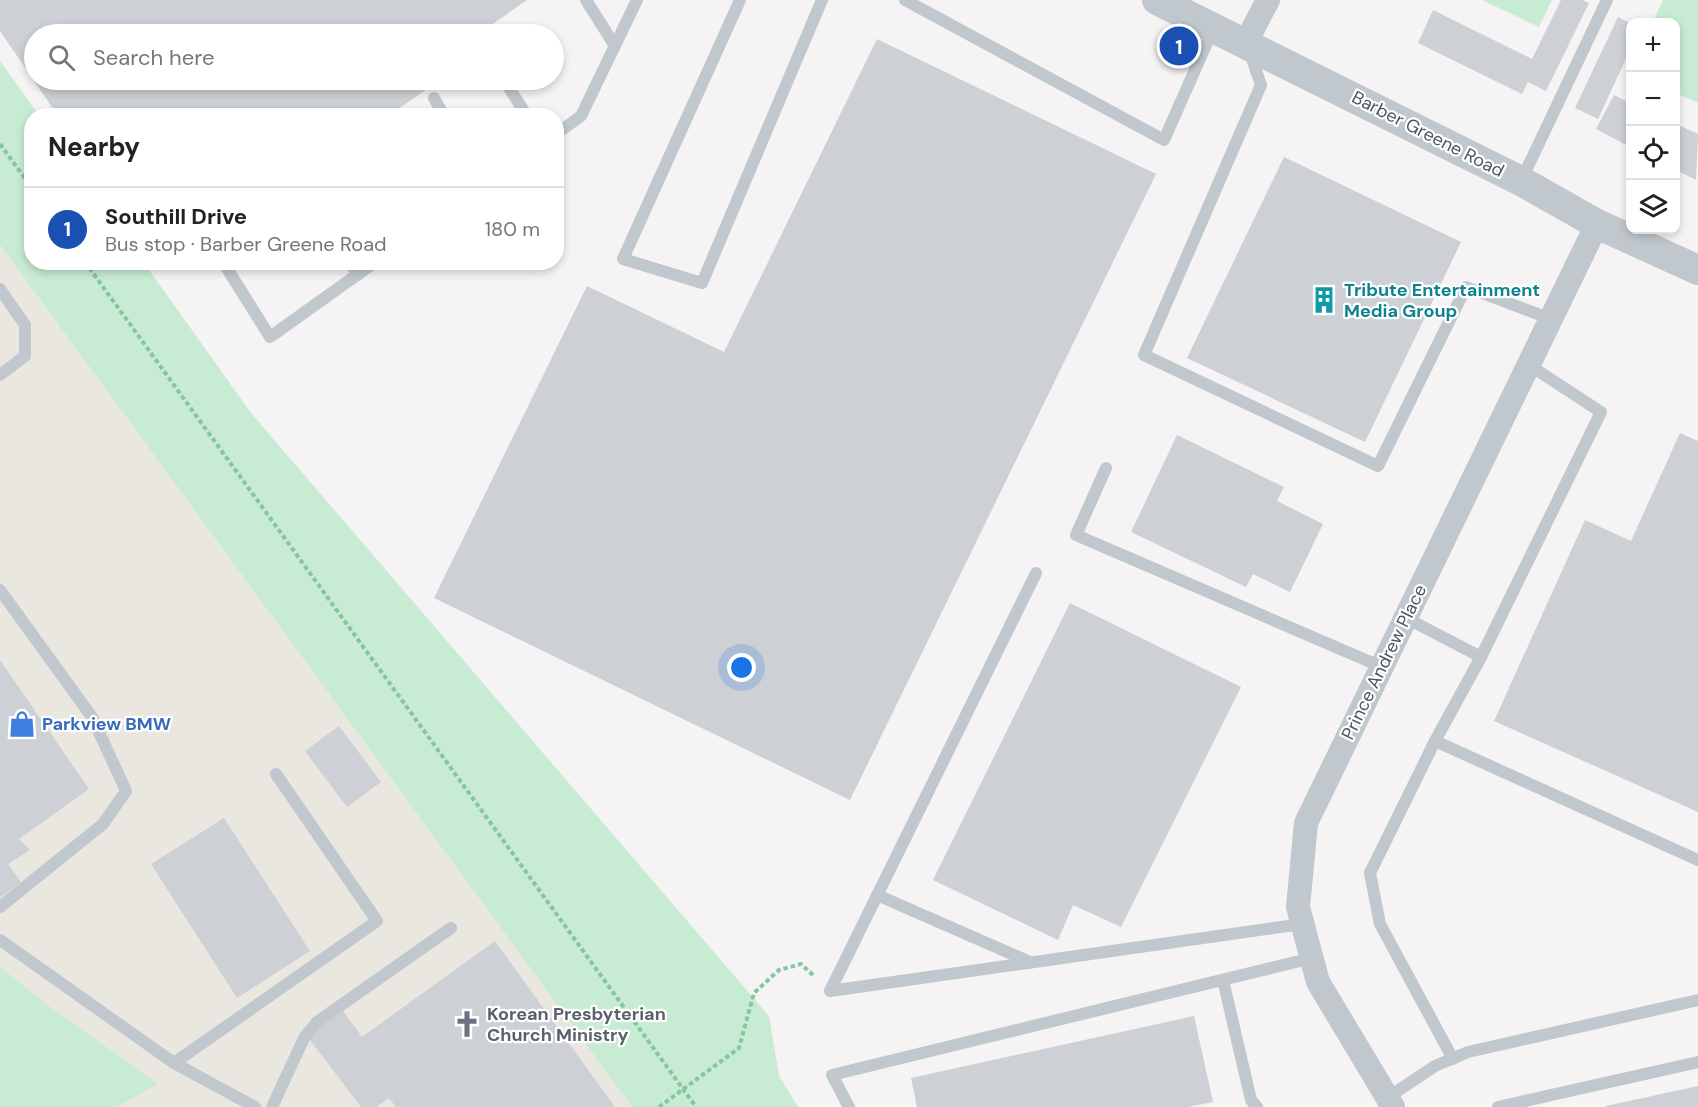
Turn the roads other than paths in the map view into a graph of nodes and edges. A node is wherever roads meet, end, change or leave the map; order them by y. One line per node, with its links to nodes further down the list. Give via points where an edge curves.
1 (586, 0): 11 (lane)
2 (637, 0): 11 (lane)
3 (740, 0): 4 (lane, via 623,259 702,283)
4 (822, 0)
5 (905, 0): 9 (lane, via 1164,140)
6 (1157, 0): 9 (street, Barber Greene Road)
7 (1268, 0): 10 (street)
8 (1607, 0): 17 (lane)
9 (1214, 27): 10 (street, Barber Greene Road)
10 (1246, 42): 17 (street, Barber Greene Road); 25 (lane, via 1261,85 1144,355 1378,466 1466,287)
11 (615, 46): 16 (lane, via 581,116)
12 (510, 90): 15 (lane)
13 (434, 98): 14 (lane)
14 (440, 108)
15 (522, 108)
16 (564, 128)
17 (1521, 180): 18 (street, Barber Greene Road)
18 (1597, 224): 22 (street, Barber Greene Road); 25 (street, Prince Andrew Place)
19 (228, 270): 23 (lane, via 270,337)
20 (355, 270): 23 (lane)
21 (365, 270): 23 (lane)
22 (1698, 270)
23 (358, 275)
24 (0, 289): 27 (lane, via 25,325 25,356)
25 (1551, 319): 26 (street, Prince Andrew Place)
26 (1528, 365): 31 (street, Prince Andrew Place); 32 (lane, via 1602,411)
27 (0, 375)
28 (1106, 468): 33 (lane, via 1076,535)
29 (1036, 573): 37 (lane)
30 (0, 590): 38 (lane, via 92,717 126,791 103,824)
31 (1406, 618): 32 (lane); 33 (street, Prince Andrew Place)
32 (1481, 657): 34 (lane)
33 (1382, 667): 39 (street, Prince Andrew Place, via 1306,823 1298,907)
34 (1435, 741): 36 (lane); 46 (lane, via 1370,873 1380,924)
35 (276, 774): 48 (lane, via 377,921)
36 (1698, 860)
37 (877, 895): 43 (lane); 43 (lane, via 830,991)
38 (0, 907)
39 (1302, 924): 42 (street, Prince Andrew Place); 43 (lane)
40 (451, 928): 51 (lane, via 317,1022 304,1038)
41 (0, 940): 48 (lane)
42 (1312, 958): 44 (lane); 49 (street, Prince Andrew Place, via 1318,982)
43 (1031, 963)
44 (1223, 980): 52 (lane, via 832,1075); 53 (lane, via 1251,1100)
45 (1698, 1000): 46 (lane, via 1468,1052)
46 (1453, 1059): 49 (lane, via 1435,1066)
47 (1698, 1062): 54 (lane)
48 (174, 1063): 50 (lane)
49 (1390, 1102)
50 (255, 1107)
51 (272, 1107)
52 (849, 1107)
53 (1257, 1107)
54 (1498, 1107)

